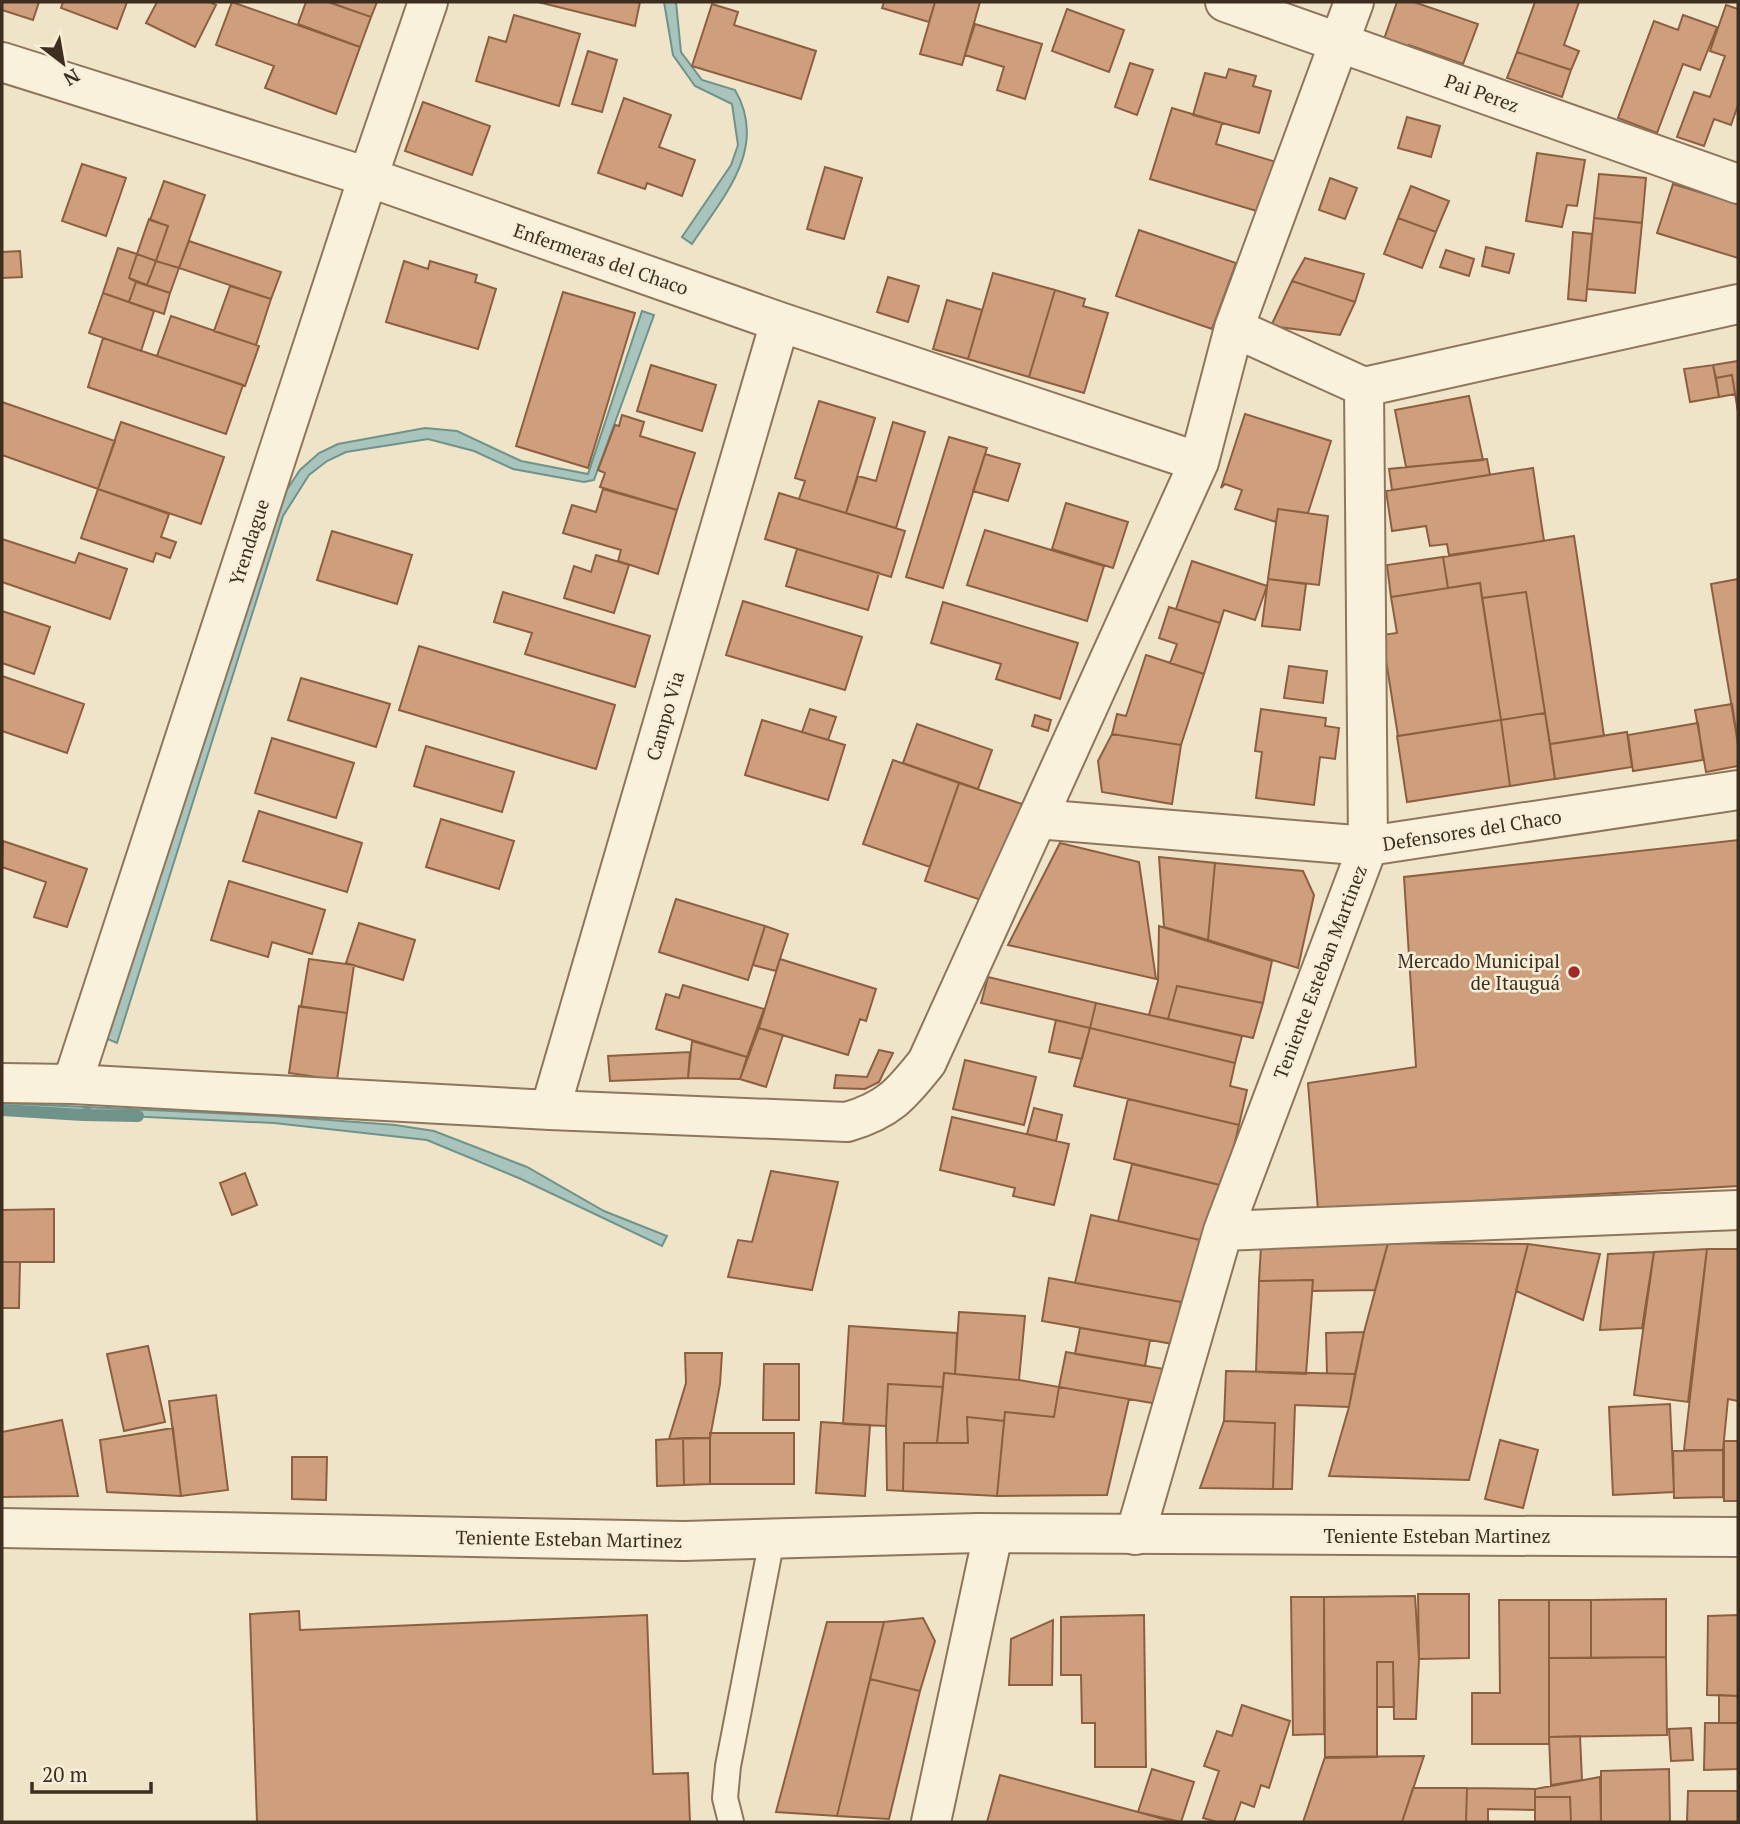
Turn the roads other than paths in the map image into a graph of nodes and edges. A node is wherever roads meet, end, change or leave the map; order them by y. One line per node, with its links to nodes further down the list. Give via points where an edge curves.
1 (428, 2): 6 (street, Yrendague)
2 (1225, 2): 4 (street, Pai Perez)
3 (1354, 2): 4 (street)
4 (1338, 41): 7 (street, Pai Perez); 10 (street)
5 (2, 62): 6 (street, Enfermeras del Chaco)
6 (368, 177): 9 (street, Enfermeras del Chaco); 17 (street, Yrendague)
7 (1738, 184)
8 (1738, 304): 11 (street)
9 (780, 322): 12 (street, Enfermeras del Chaco); 18 (street, Campo Via)
10 (1234, 328): 11 (street); 12 (street)
11 (1364, 387): 15 (street, Teniente Esteban Martinez)
12 (1199, 462): 14 (street)
13 (1738, 790): 15 (street, Defensores del Chaco)
14 (1037, 820): 15 (street, Defensores del Chaco); 18 (street, via 927,1062 902,1093 870,1115 847,1122)
15 (1368, 846): 20 (street, Teniente Esteban Martinez)
16 (2, 1083): 17 (street)
17 (72, 1084): 18 (street)
18 (550, 1110)
19 (1738, 1210): 20 (street)
20 (1223, 1231): 23 (street, Teniente Esteban Martinez)
21 (2, 1528): 25 (street, Teniente Esteban Martinez)
22 (993, 1534): 23 (street, Teniente Esteban Martinez); 25 (street, Teniente Esteban Martinez); 27 (street)
23 (1135, 1535): 24 (street, Teniente Esteban Martinez)
24 (1738, 1537)
25 (772, 1539): 26 (lane, via 728,1766 724,1798)
26 (731, 1822)
27 (931, 1822)

